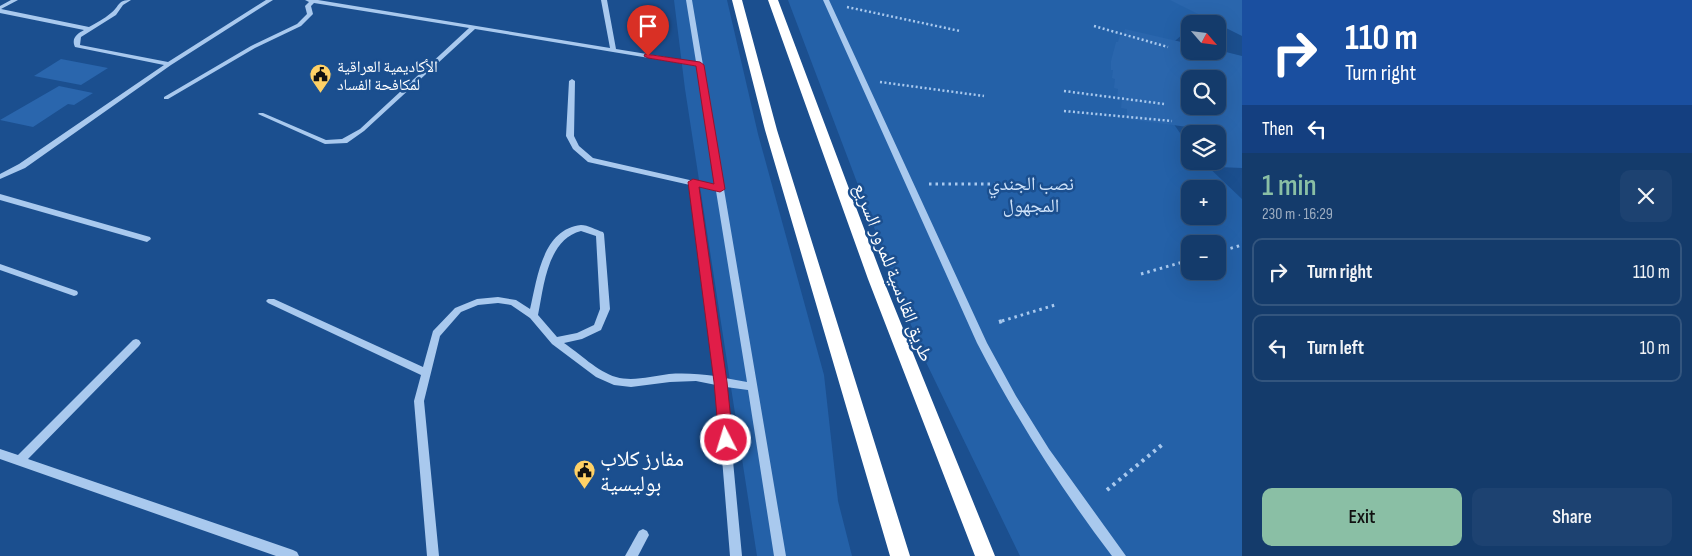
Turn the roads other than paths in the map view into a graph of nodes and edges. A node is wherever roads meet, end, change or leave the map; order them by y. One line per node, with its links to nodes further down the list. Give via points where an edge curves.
1 (15, 0): 10 (street)
2 (128, 0): 12 (street, via 114,14)
3 (270, 0): 14 (street)
4 (310, 0): 11 (street); 17 (street, via 310,14 299,25 253,47)
5 (604, 0): 13 (street)
6 (689, 0): 15 (street)
7 (736, 0): 41 (highway, via 774,139)
8 (773, 0): 42 (highway, طريق القادسية للمرور السريع, via 916,385)
9 (826, 0): 43 (street, via 997,373 1061,476)
10 (0, 9): 12 (street)
11 (474, 27): 13 (street); 18 (street, via 362,130 344,141 325,142)
12 (90, 29): 14 (street, via 78,36 77,46)
13 (613, 50): 15 (street)
14 (169, 64): 19 (street, via 22,166)
15 (700, 65): 21 (street)
16 (572, 80): 20 (street, via 570,136 576,148 591,160)
17 (166, 98)
18 (261, 114)
19 (0, 177)
20 (693, 182): 21 (street); 31 (street)
21 (720, 189): 32 (street)
22 (0, 197): 23 (street)
23 (147, 239)
24 (0, 268): 25 (street)
25 (74, 293)
26 (271, 301): 30 (street)
27 (532, 316): 28 (street); 28 (street, via 549,253 564,233 582,228 600,234 605,309 598,327 579,336); 30 (street, via 513,302 498,300 476,302 458,310 436,334)
28 (555, 341): 31 (street, via 599,374 614,381 631,383 696,377)
29 (136, 343): 34 (street)
30 (426, 372): 37 (street, via 419,401)
31 (721, 382): 32 (street); 39 (street)
32 (752, 388): 40 (street)
33 (0, 454): 34 (street)
34 (19, 461): 36 (street)
35 (643, 535): 38 (street)
36 (293, 556)
37 (433, 556)
38 (630, 556)
39 (736, 556)
40 (780, 556)
41 (900, 556)
42 (985, 556)
43 (1120, 556)

